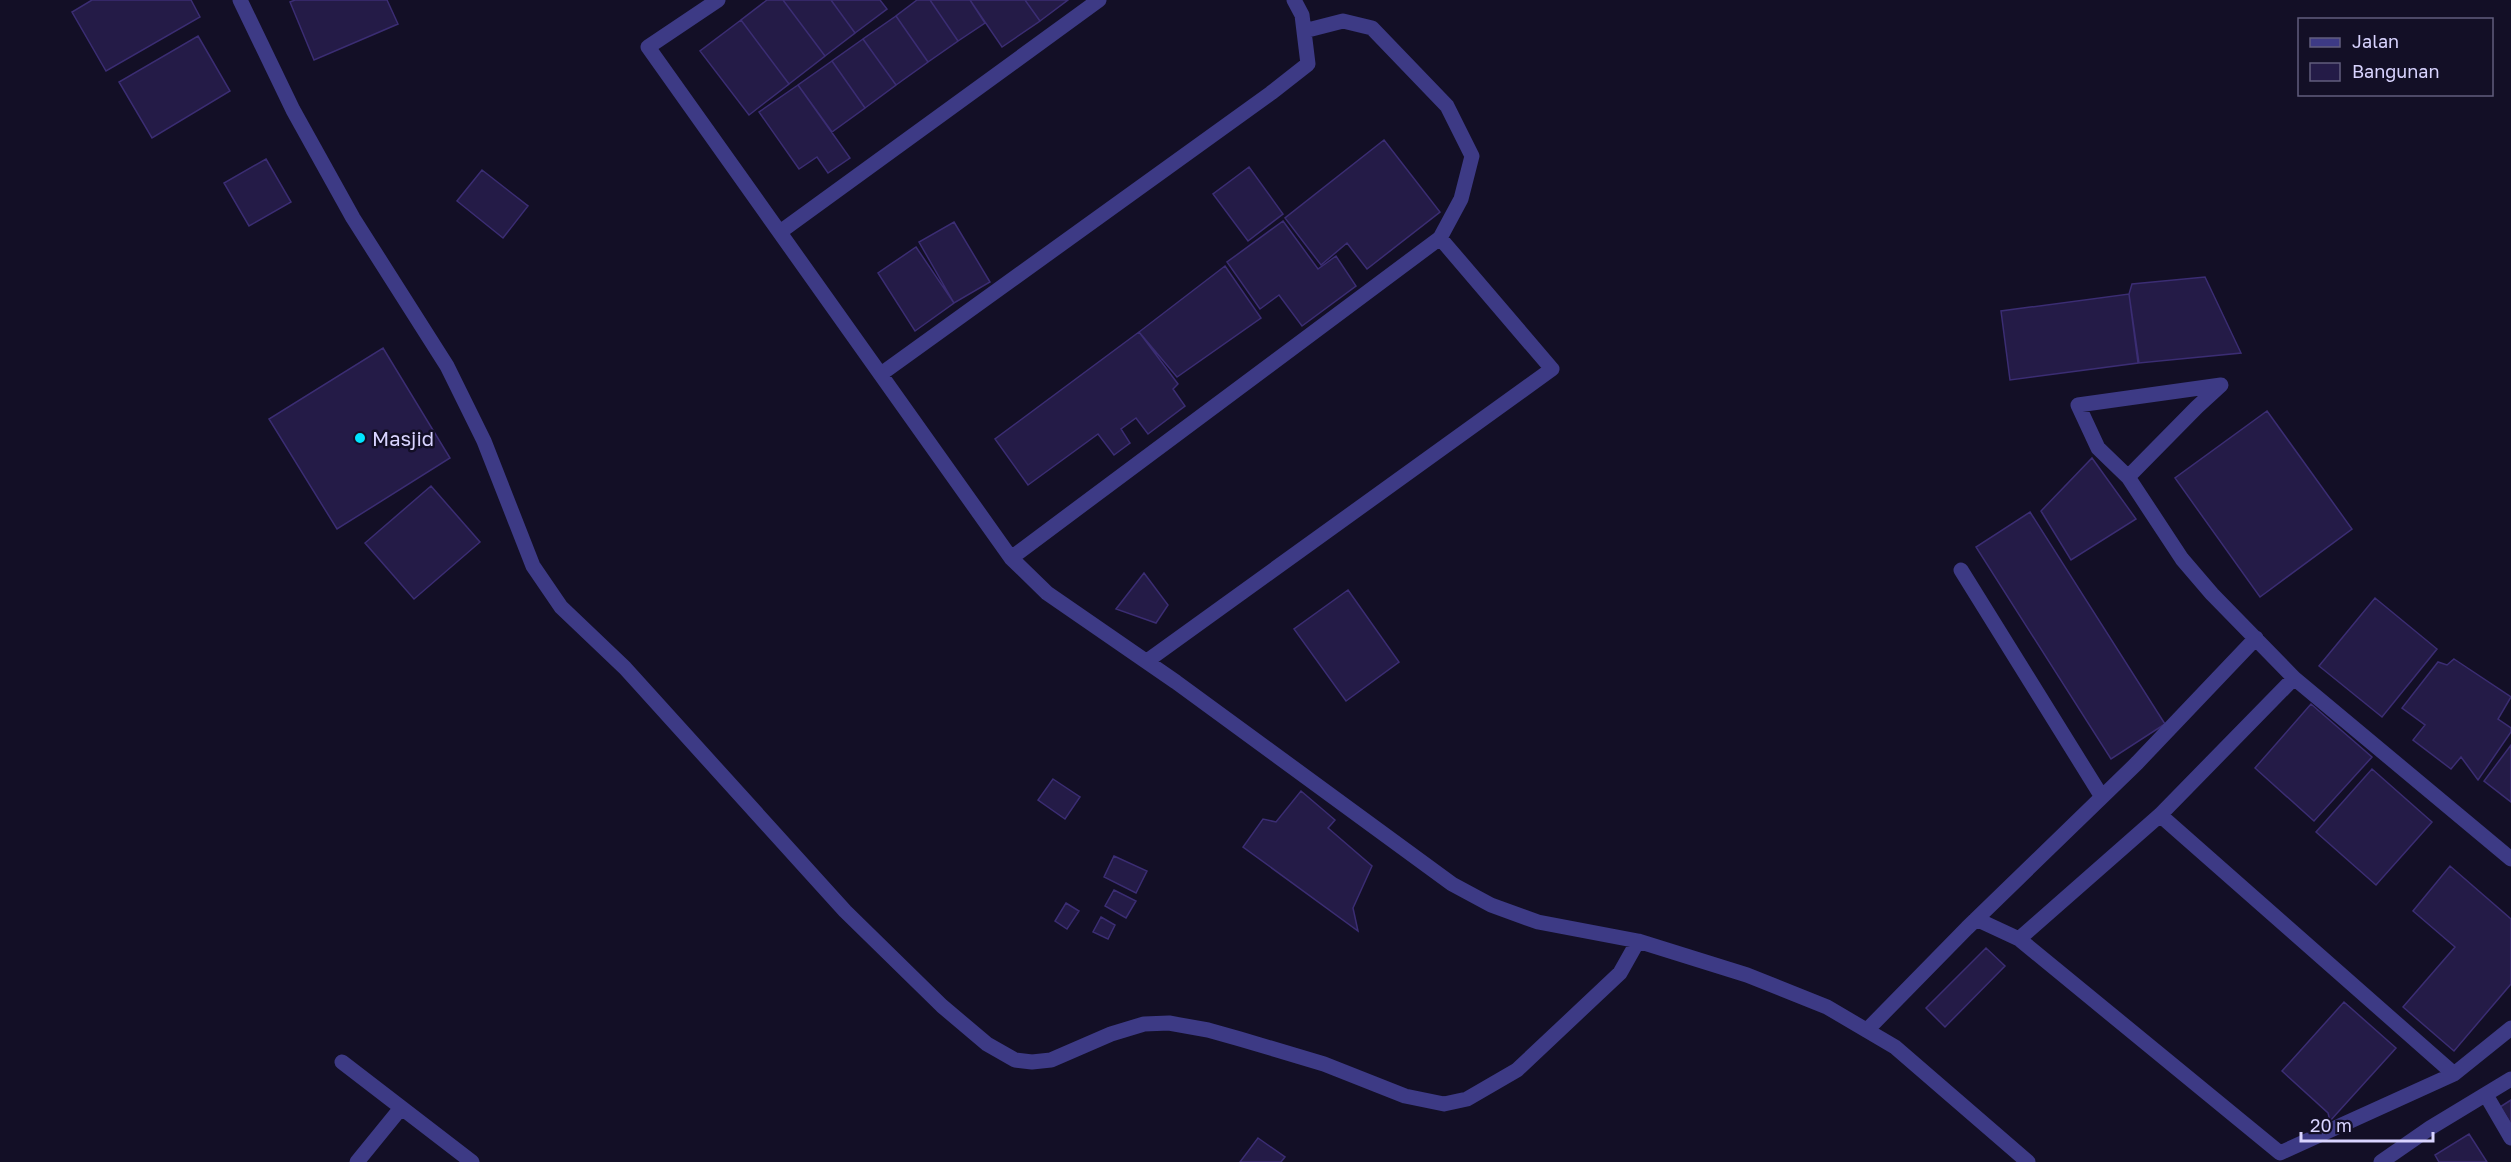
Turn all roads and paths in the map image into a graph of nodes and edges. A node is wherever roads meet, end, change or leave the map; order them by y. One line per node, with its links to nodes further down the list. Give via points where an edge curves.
1 (240, 0): 20 (street, via 293,110 353,218 447,366 484,441 533,566 561,607 625,668 845,911 942,1006 987,1044 1015,1060 1051,1060 1110,1034 1144,1024 1169,1023 1240,1039 1324,1064 1405,1096 1444,1104 1467,1099 1517,1070 1620,973)
2 (718, 0): 6 (street, via 648,47)
3 (1099, 0): 6 (street)
4 (1294, 0): 5 (street, via 1302,15)
5 (1304, 31): 7 (street, via 1342,21 1372,28 1447,106 1472,156 1461,199); 8 (street, via 1308,64)
6 (780, 232): 8 (street)
7 (1440, 238): 10 (street); 13 (street, via 1552,369)
8 (881, 374): 10 (street)
9 (2128, 477): 9 (street, via 2197,407 2221,386 2078,405 2098,448); 12 (street, via 2182,559)
10 (1011, 558): 13 (street, via 1047,593)
11 (1961, 570): 15 (street)
12 (2256, 638): 14 (street); 15 (street)
13 (1147, 661): 20 (street, via 1452,884 1491,905 1538,922)
14 (2294, 678): 16 (street); 17 (street)
15 (2102, 797): 18 (street)
16 (2160, 815): 19 (street); 24 (street)
17 (2511, 859)
18 (1976, 919): 19 (street); 22 (street)
19 (2019, 939): 24 (street, via 2280,1153)
20 (1638, 941): 22 (street, via 1747,975 1827,1007)
21 (2511, 1028): 24 (street)
22 (1867, 1030): 31 (street, via 1895,1047)
23 (342, 1062): 27 (street)
24 (2454, 1074)
25 (2511, 1078): 26 (street)
26 (2486, 1095): 28 (street); 32 (street)
27 (401, 1108): 29 (street); 30 (street)
28 (2511, 1138)
29 (357, 1162)
30 (472, 1162)
31 (2028, 1162)
32 (2381, 1162)

